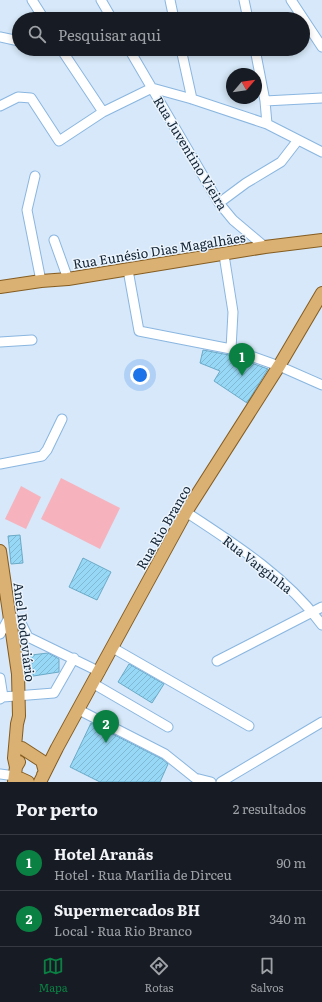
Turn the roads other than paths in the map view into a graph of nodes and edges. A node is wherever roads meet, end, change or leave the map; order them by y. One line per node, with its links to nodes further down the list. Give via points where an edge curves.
1 (32, 0): 6 (street)
2 (101, 0): 7 (street)
3 (170, 0): 8 (street)
4 (244, 0): 9 (street)
5 (290, 0): 10 (street)
6 (40, 12)
7 (108, 12)
8 (173, 12)
9 (247, 12)
10 (298, 12)
11 (310, 29): 14 (street)
12 (0, 37): 13 (street)
13 (12, 40)
14 (322, 47)
15 (66, 56): 26 (street)
16 (133, 56): 19 (street, Rua Juventino Vieira)
17 (183, 56): 22 (street)
18 (256, 56): 23 (street)
19 (152, 88): 20 (street); 25 (street, Rua Juventino Vieira); 26 (street)
20 (175, 94): 22 (street); 25 (street, via 168,96)
21 (322, 98): 23 (street)
22 (192, 99): 27 (street)
23 (265, 101): 27 (street)
24 (0, 106): 26 (street, via 18,97 31,98 59,141)
25 (162, 106): 31 (street, Rua Juventino Vieira)
26 (103, 112)
27 (267, 124): 28 (street)
28 (298, 140): 29 (street); 31 (street, via 281,162 246,182)
29 (322, 152)
30 (35, 176): 38 (street, via 27,210)
31 (219, 202): 34 (street, Rua Juventino Vieira, via 233,220)
32 (54, 240): 37 (street)
33 (322, 240): 34 (main road, Rua Eunésio Dias Magalhães)
34 (265, 247): 35 (main road, Rua Eunésio Dias Magalhães)
35 (224, 255): 36 (main road, Rua Eunésio Dias Magalhães); 43 (street, via 233,312)
36 (128, 270): 37 (main road, Rua Eunésio Dias Magalhães); 43 (street, via 139,331)
37 (68, 279): 38 (main road, Rua Eunésio Dias Magalhães)
38 (41, 281): 39 (main road, Rua Eunésio Dias Magalhães)
39 (0, 288)
40 (322, 293): 44 (main road, Rua Rio Branco)
41 (32, 340): 42 (street)
42 (0, 342)
43 (230, 349): 44 (street)
44 (279, 366): 45 (street); 48 (main road, Rua Rio Branco)
45 (322, 385)
46 (62, 418): 47 (street, via 42,456)
47 (0, 464)
48 (186, 512): 51 (street, Rua Varginha, via 239,547 295,592); 55 (main road, Rua Rio Branco)
49 (0, 551): 52 (main road, Anel Rodoviário)
50 (322, 607): 51 (street)
51 (312, 612): 53 (street, Rua Varginha); 57 (street)
52 (10, 616): 54 (street); 56 (street, via 20,621 28,637); 61 (main road, Anel Rodoviário, via 18,674)
53 (322, 625)
54 (0, 634)
55 (112, 648): 58 (main road, Rua Rio Branco); 66 (street)
56 (74, 658): 58 (street); 61 (street, via 54,693)
57 (218, 661)
58 (100, 672): 60 (main road, Rua Rio Branco)
59 (0, 678): 62 (street)
60 (94, 684): 63 (main road, Rua Rio Branco); 67 (street)
61 (18, 695): 62 (street); 64 (main road, Anel Rodoviário)
62 (2, 698)
63 (78, 710): 69 (main road, Rua Rio Branco); 74 (street, via 165,754)
64 (19, 716): 68 (main road, Anel Rodoviário, via 24,725); 72 (main road, Anel Rodoviário, via 16,724)
65 (322, 722): 78 (street)
66 (249, 726)
67 (168, 727)
68 (22, 748): 70 (main road); 72 (main road, Anel Rodoviário)
69 (57, 748): 70 (main road, via 49,755); 73 (main road, Rua Rio Branco)
70 (38, 758): 73 (main road, via 42,761)
71 (0, 774): 72 (street)
72 (15, 775): 75 (main road)
73 (43, 777): 76 (main road)
74 (191, 780): 77 (street)
75 (28, 782)
76 (32, 782)
77 (211, 782)
78 (221, 782)

